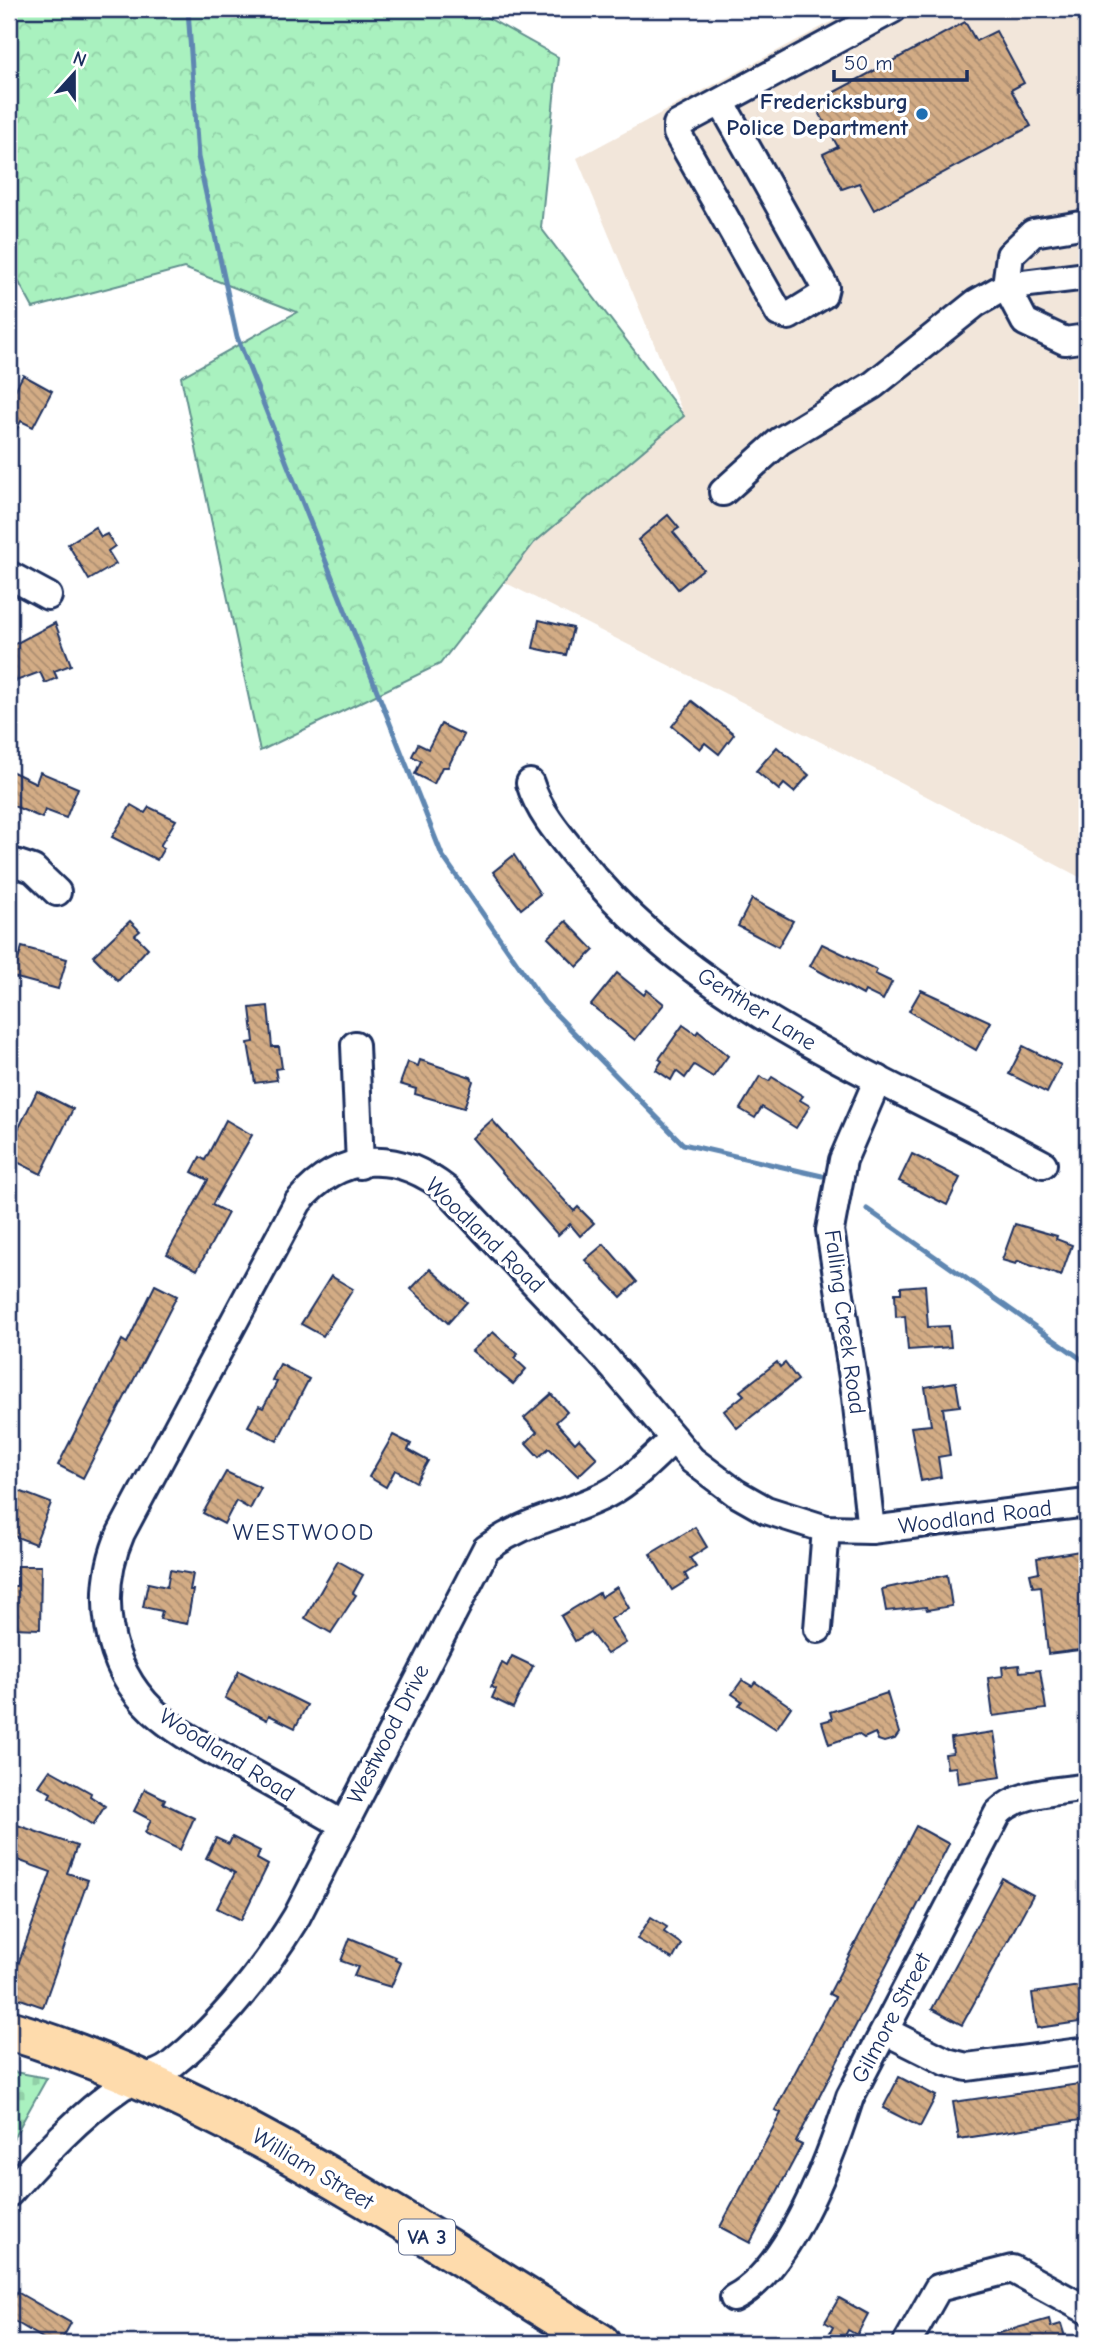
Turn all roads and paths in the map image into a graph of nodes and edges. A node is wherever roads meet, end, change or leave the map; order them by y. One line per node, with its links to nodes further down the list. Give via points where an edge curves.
1 (894, 9): 2 (street)
2 (722, 102): 2 (street, via 824,287 823,295 789,316 779,313 677,133 677,125)
3 (1087, 224): 5 (street, via 1033,233 1010,255)
4 (1087, 276): 5 (street)
5 (1006, 286): 6 (street, via 1025,323 1065,341); 7 (street, via 976,303 873,385 780,441)
6 (1087, 338)
7 (723, 492)
8 (9, 575): 9 (street)
9 (48, 596)
10 (530, 783): 14 (street, Genther Lane, via 535,799 583,865 652,938 761,1015)
11 (9, 860): 12 (street, via 33,869)
12 (57, 891)
13 (355, 1045): 16 (street)
14 (877, 1079): 15 (street, Genther Lane); 20 (street, Falling Creek Road, via 843,1160 830,1230)
15 (1043, 1164)
16 (360, 1165): 17 (street, Woodland Road, via 395,1162 423,1173 447,1190 606,1359); 23 (street, Woodland Road, via 325,1177 298,1202 121,1533 106,1596 108,1623 120,1662 152,1710 179,1732)
17 (674, 1439): 19 (street, Woodland Road, via 736,1493 778,1514); 23 (street, Westwood Drive, via 602,1497 511,1530 486,1549)
18 (1087, 1503): 20 (street, Woodland Road)
19 (826, 1529): 20 (street, Woodland Road); 21 (street)
20 (871, 1530)
21 (818, 1629)
22 (1087, 1787): 25 (street, Gilmore Street, via 1021,1798 998,1813)
23 (342, 1824): 27 (street, Westwood Drive, via 297,1916 260,1972 170,2066)
24 (9, 2030): 27 (highway, William Street / VA 3)
25 (885, 2031): 26 (street, via 947,2063 967,2067); 29 (street, Gilmore Street, via 850,2097 834,2144 780,2256 750,2290)
26 (1087, 2052)
27 (144, 2079): 28 (street, Westwood Drive, via 123,2085); 31 (highway, William Street / VA 3, via 253,2132)
28 (9, 2193)
29 (734, 2298)
30 (1087, 2310): 32 (street, via 1012,2269 938,2288)
31 (600, 2343)
32 (907, 2343)

